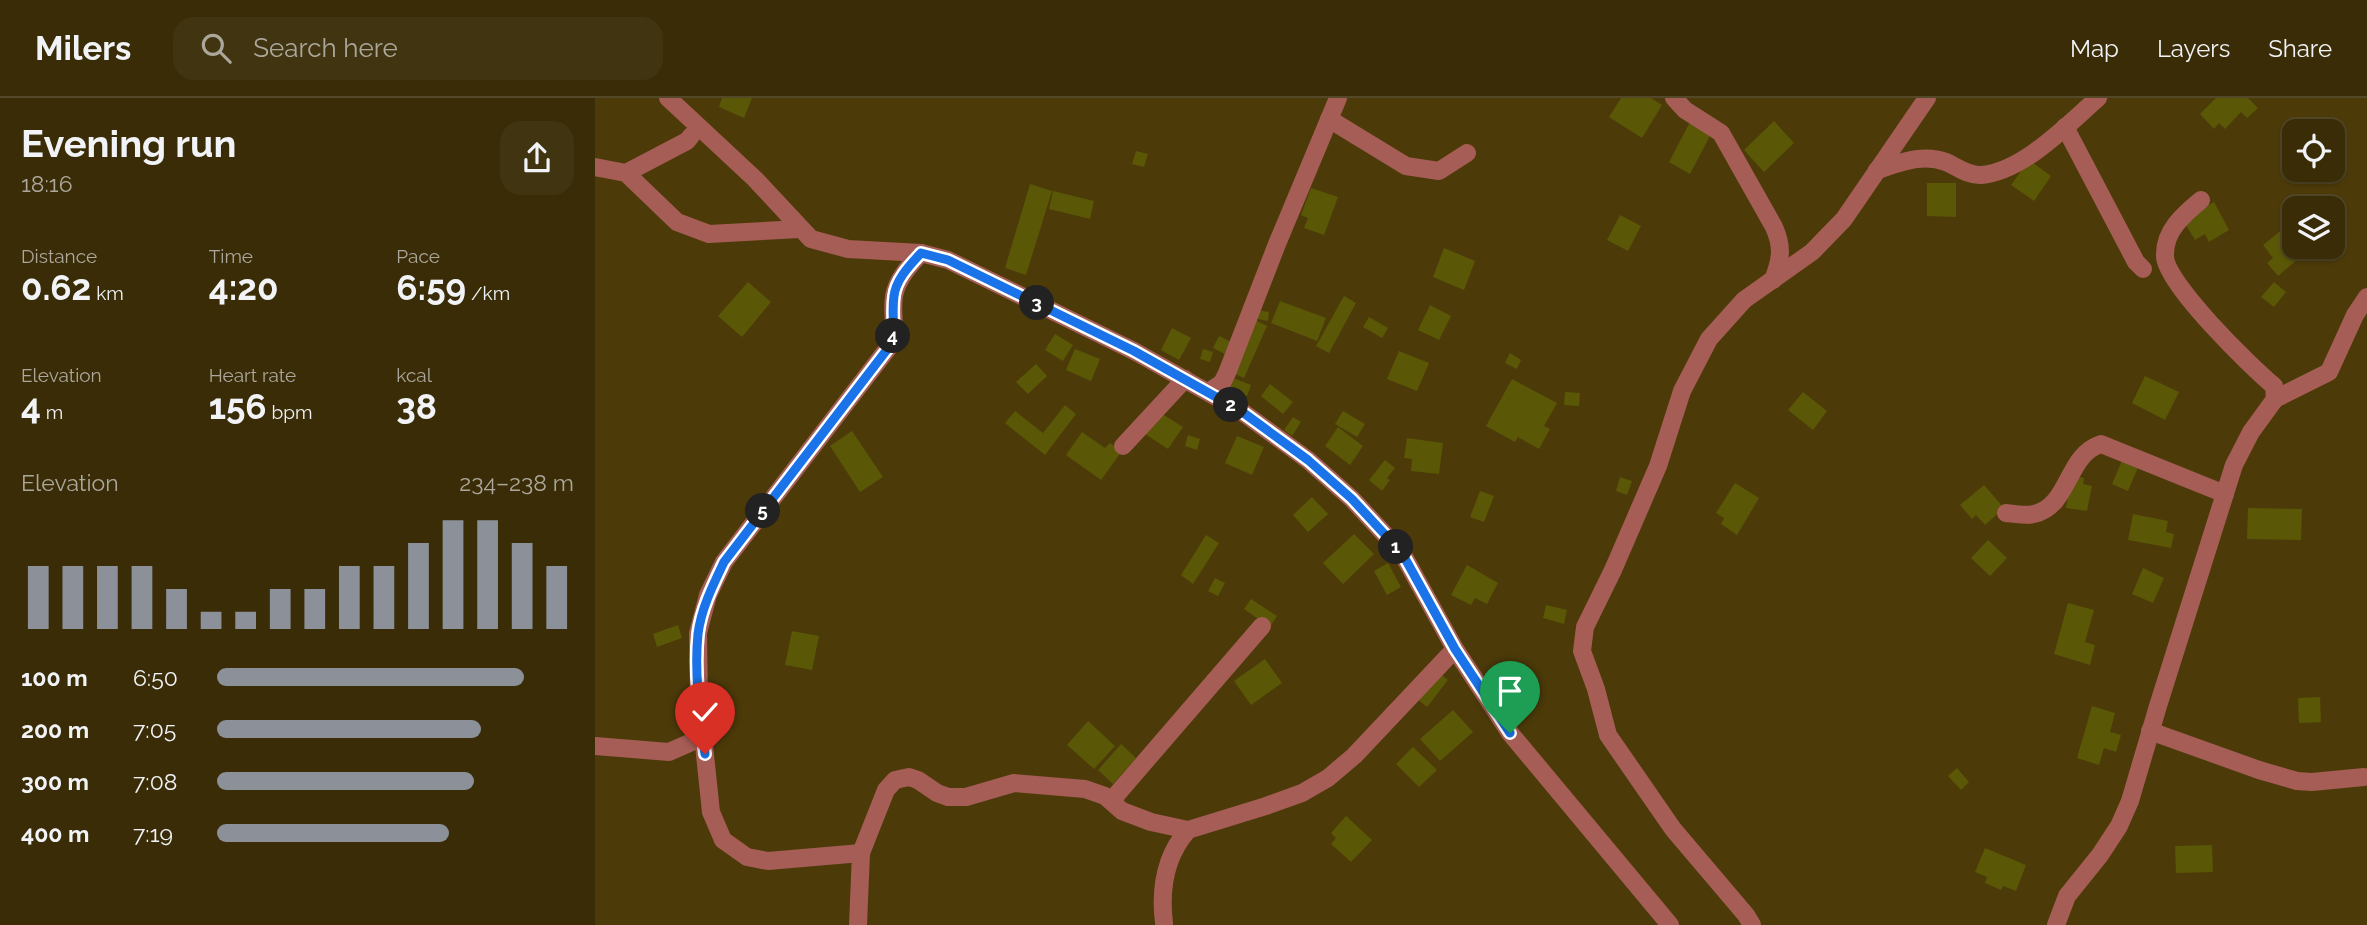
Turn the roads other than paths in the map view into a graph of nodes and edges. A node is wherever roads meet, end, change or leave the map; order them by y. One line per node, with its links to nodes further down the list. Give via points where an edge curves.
1 (668, 98): 14 (street, via 755,179)
2 (1338, 98): 6 (street)
3 (1674, 98): 17 (street, via 1721,133 1774,227 1781,242)
4 (1927, 98): 11 (street)
5 (2098, 98): 7 (street)
6 (1329, 119): 9 (street, via 1406,166 1439,171); 20 (street, via 1227,373 1222,383)
7 (2065, 127): 11 (street, via 2038,149 1995,172 1970,173 1931,158); 16 (street)
8 (691, 135): 12 (street)
9 (1467, 153)
10 (595, 167): 12 (street)
11 (1877, 170): 17 (street, via 1844,219 1812,252)
12 (626, 173): 14 (street, via 677,222 709,234)
13 (2201, 200): 21 (street, via 2169,232 2164,258 2176,283 2274,386)
14 (800, 229): 15 (street, via 811,239 848,249)
15 (921, 253): 19 (street, via 948,260); 28 (street, via 906,269 894,295 895,332 889,347 724,562 708,595 698,633)
16 (2143, 269)
17 (1773, 280): 37 (street, via 1744,300 1709,339 1682,391 1658,466 1585,627 1583,651 1608,735 1673,829)
18 (2367, 297): 21 (street, via 2329,372)
19 (1185, 379): 20 (street); 22 (street)
20 (1208, 392): 26 (street, via 1308,460 1352,499 1402,553)
21 (2275, 399): 23 (street, via 2251,432)
22 (1123, 446)
23 (2225, 494): 24 (street, via 2101,444 2088,448 2045,510 2031,515); 27 (street)
24 (2005, 513)
25 (1262, 626): 31 (street)
26 (1455, 649): 32 (street, via 1328,778 1278,802); 36 (street, via 1510,733)
27 (2151, 731): 30 (street, via 2297,781); 38 (street, via 2119,826 2067,896)
28 (703, 737): 29 (street, via 669,752); 33 (street, via 711,812 723,840 747,857 768,861)
29 (595, 746)
30 (2364, 777)
31 (1111, 801): 32 (street, via 1122,811 1151,822); 33 (street, via 1085,789 1014,783 966,797 948,797 918,780 895,780 886,790)
32 (1188, 830): 34 (street, via 1166,870 1161,899)
33 (861, 853): 35 (street)
34 (1164, 923)
35 (858, 925)
36 (1670, 925)
37 (1752, 925)
38 (2056, 925)

